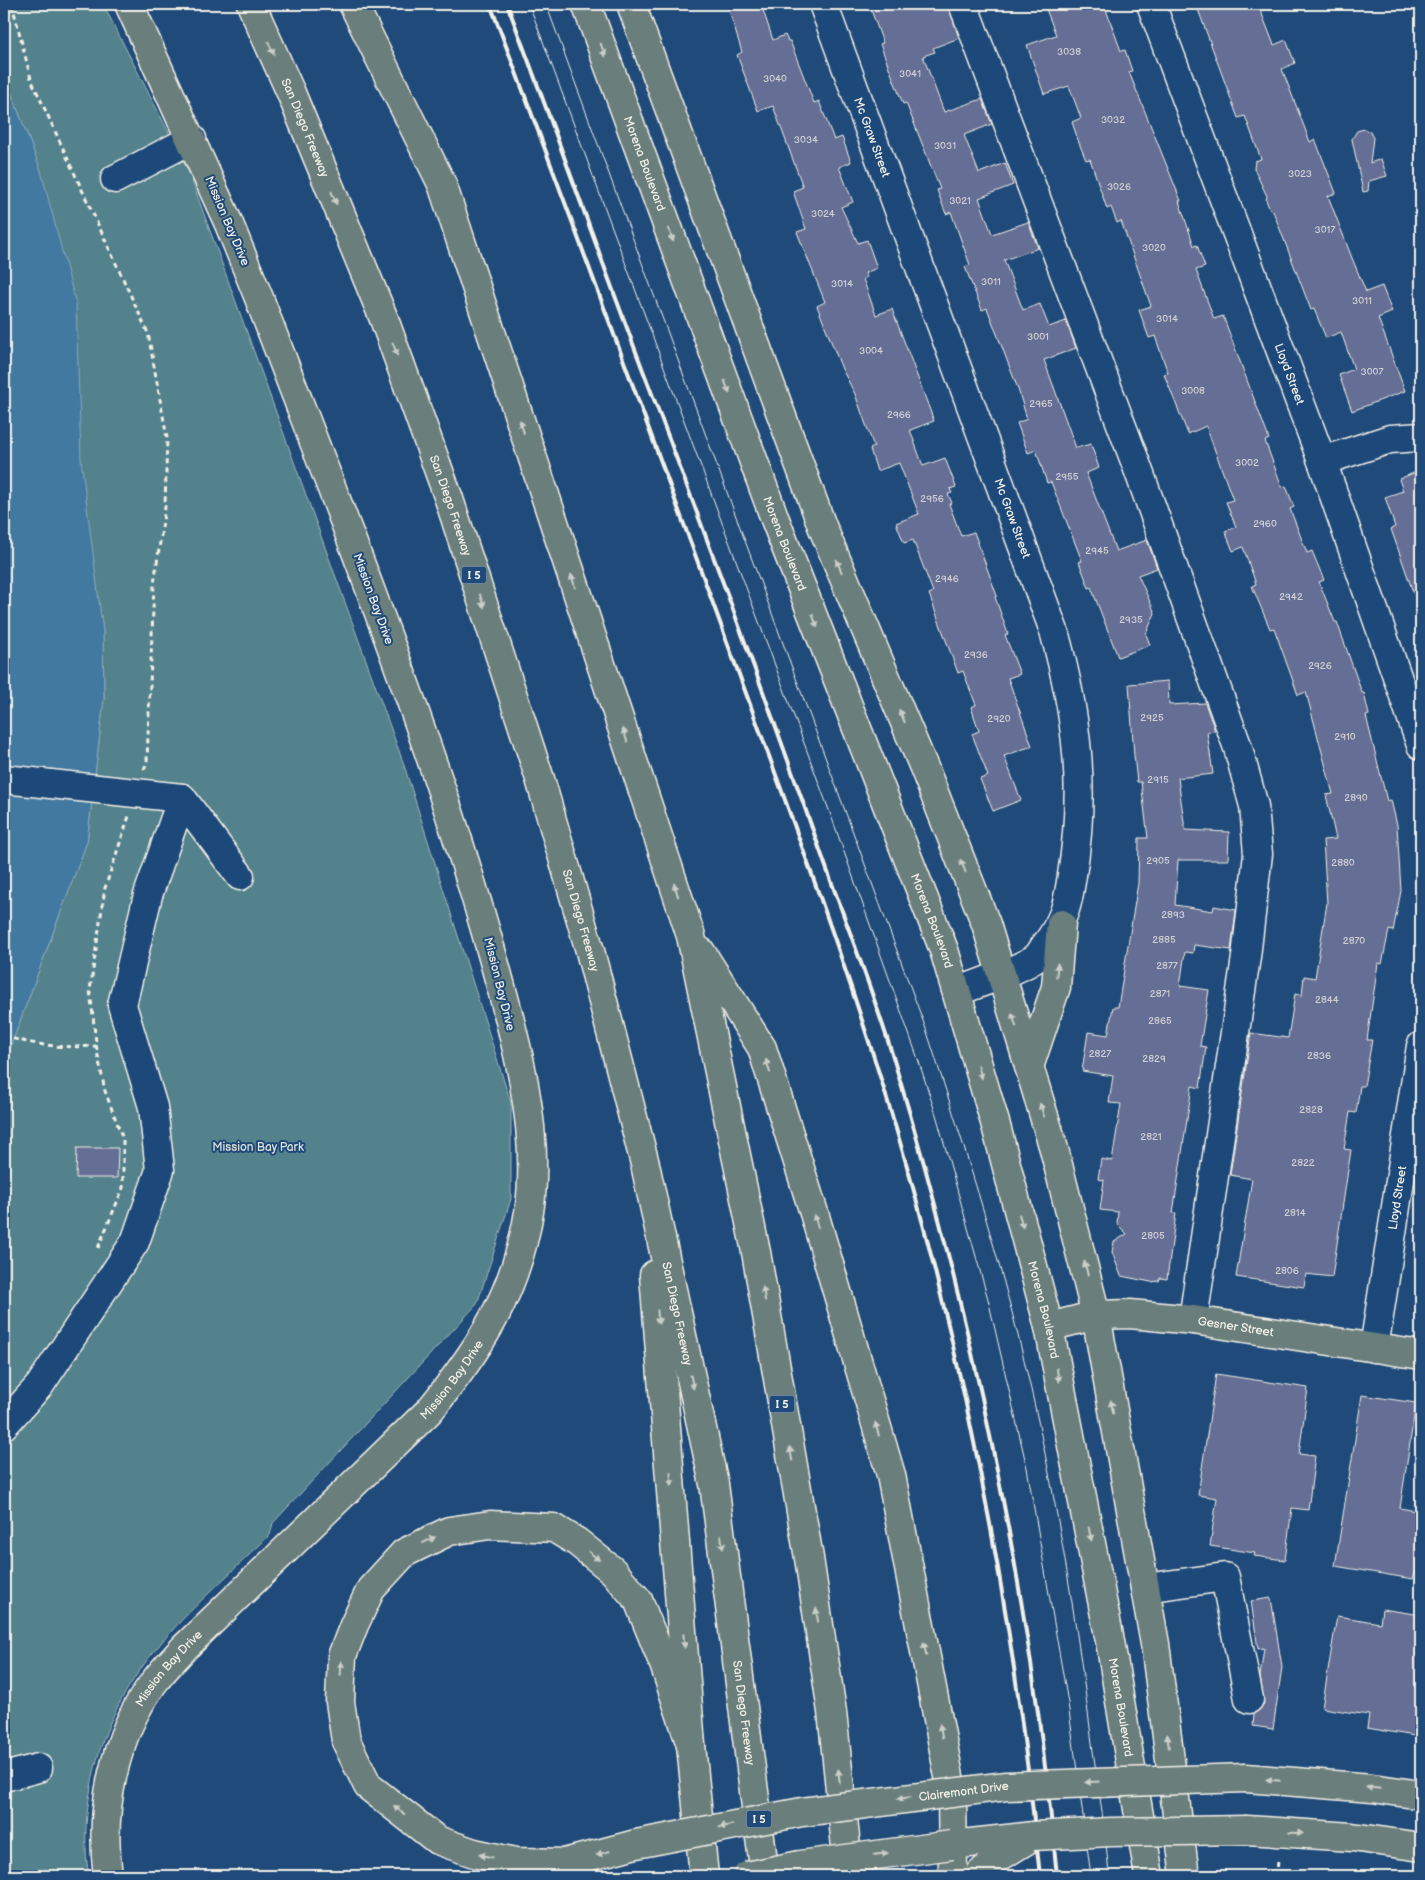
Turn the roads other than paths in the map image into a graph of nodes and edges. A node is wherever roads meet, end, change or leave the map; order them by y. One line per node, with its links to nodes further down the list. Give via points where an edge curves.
1 (129, 4): 9 (main road, Mission Bay Drive)
2 (251, 4): 23 (main road, San Diego Freeway / I 5, one-way to 23, via 291,92 384,319 449,499 540,779 590,951)
3 (352, 4): 18 (main road, I 5, one-way to 3, via 442,184)
4 (586, 4): 20 (main road, Morena Boulevard, one-way to 20, via 776,522 944,950)
5 (631, 4): 19 (main road, one-way to 5, via 986,924 925,770 822,526)
6 (823, 4): 17 (street, Mc Graw Street, via 1054,631 1065,671 1080,784 1078,841)
7 (963, 4): 25 (street, via 1138,469 1234,739 1254,806 1258,854 1246,957)
8 (1151, 4): 12 (street, Lloyd Street)
9 (192, 139): 10 (street); 41 (main road, Mission Bay Drive, via 258,298 439,778 470,876 504,997 527,1098 532,1167 530,1212 511,1282 491,1326 463,1369 429,1411 184,1647 153,1683 130,1722 118,1756 106,1825)
10 (116, 179)
11 (1421, 437): 12 (street, via 1390,439)
12 (1322, 461): 13 (street, Lloyd Street)
13 (1421, 745)
14 (4, 779): 15 (street)
15 (182, 798): 16 (street); 29 (street, via 148,895 122,1005 153,1107 160,1170 135,1242 40,1385)
16 (240, 876)
17 (1061, 924): 19 (street, Mc Graw Street, via 1036,957); 22 (main road, one-way to 17, via 1056,987)
18 (691, 936): 35 (main road, one-way to 18, via 891,1475 814,1213 762,1048); 46 (main road, I 5, one-way to 18, via 832,1712 809,1558 756,1252)
19 (1000, 975): 20 (street, Mc Graw Street); 22 (main road, one-way to 19)
20 (957, 992): 26 (main road, Morena Boulevard, one-way to 26)
21 (1421, 1046): 27 (street, Lloyd Street)
22 (1029, 1067): 24 (main road, one-way to 22, via 1055,1154)
23 (645, 1164): 32 (main road, one-way to 32); 45 (main road, San Diego Freeway / I 5, one-way to 45, via 714,1484)
24 (1096, 1316): 25 (main road, Gesner Street, via 1130,1314); 26 (main road, Gesner Street); 30 (main road, one-way to 24)
25 (1194, 1320): 27 (main road, Gesner Street)
26 (1049, 1327): 49 (main road, Morena Boulevard, one-way to 49, via 1110,1641)
27 (1374, 1348): 28 (main road, Gesner Street)
28 (1421, 1355)
29 (4, 1425)
30 (1145, 1588): 31 (street, via 1225,1577); 50 (main road, one-way to 30, via 1156,1644)
31 (1249, 1698)
32 (692, 1745): 40 (main road, one-way to 32, via 516,1862 474,1853 437,1840 368,1786 346,1741 340,1702 342,1656 372,1589 404,1553 449,1531 490,1525 554,1528 577,1542 613,1571 638,1600 666,1667); 43 (main road)
33 (38, 1768): 34 (street)
34 (4, 1777)
35 (952, 1792): 36 (main road, Clairemont Drive, one-way to 35, bridge, via 1246,1778 1015,1785); 38 (main road); 40 (main road, Clairemont Drive, one-way to 40, bridge, via 802,1812 636,1844)
36 (1421, 1795)
37 (1032, 1836): 38 (main road); 39 (main road, one-way to 39, bridge, via 1247,1830 1352,1837); 48 (main road)
38 (952, 1845): 44 (main road, one-way to 38, bridge, via 800,1865); 47 (main road)
39 (1421, 1847)
40 (569, 1863): 42 (main road, Clairemont Drive)
41 (108, 1876)
42 (515, 1876)
43 (704, 1876)
44 (747, 1876)
45 (765, 1876)
46 (850, 1876)
47 (953, 1876)
48 (978, 1876)
49 (1149, 1876)
50 (1185, 1876)

